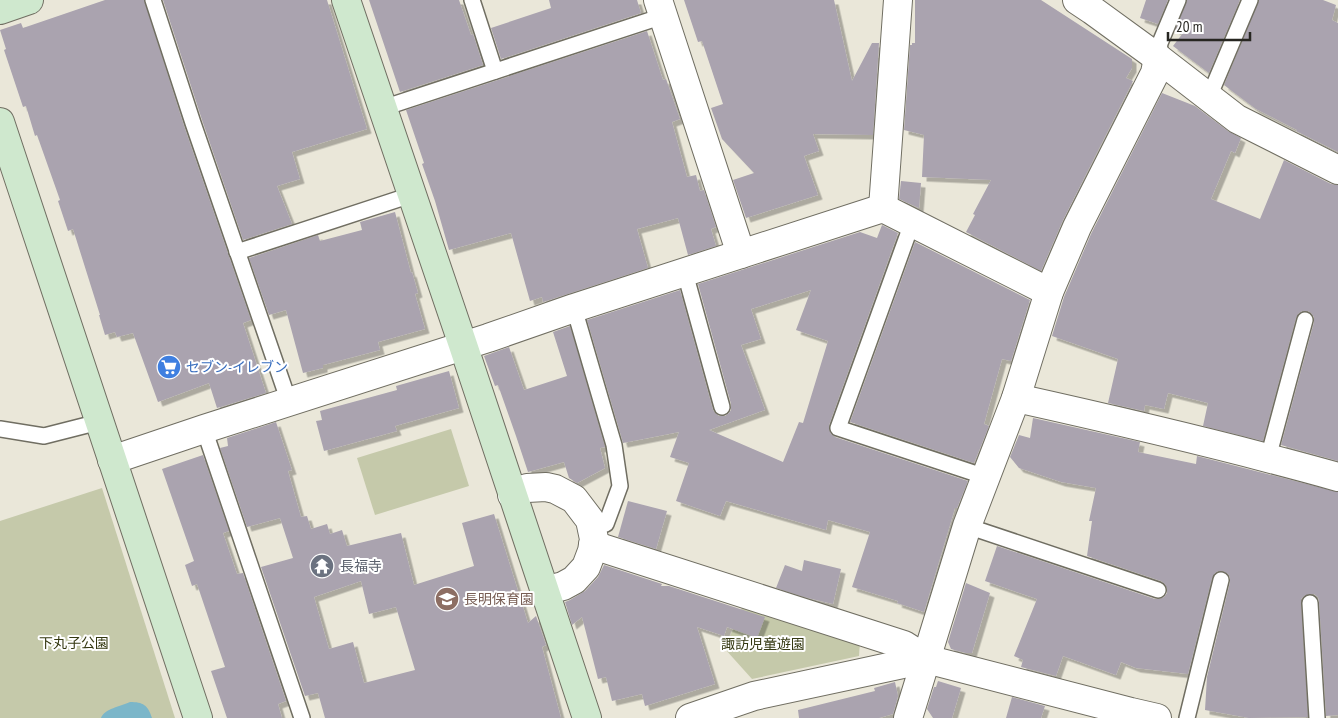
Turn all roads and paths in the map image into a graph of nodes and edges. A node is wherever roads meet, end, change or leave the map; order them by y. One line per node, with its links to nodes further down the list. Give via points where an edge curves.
1 (29, 0): 10 (street)
2 (153, 0): 20 (lane)
3 (346, 0): 14 (street)
4 (472, 0): 12 (lane)
5 (898, 0): 18 (street)
6 (1178, 0): 11 (lane, via 1160,43)
7 (1250, 0): 13 (lane)
8 (1088, 3): 11 (street)
9 (660, 8): 12 (lane); 21 (street)
10 (0, 10)
11 (1158, 58): 13 (street); 23 (street, via 1155,73 1077,227)
12 (496, 72): 14 (lane)
13 (1209, 97): 16 (street, via 1237,119)
14 (383, 108): 17 (street)
15 (0, 122): 30 (street)
16 (1338, 170)
17 (411, 195): 20 (lane); 26 (street)
18 (883, 208): 19 (street); 21 (street)
19 (912, 222): 23 (street); 35 (lane, via 838,428)
20 (237, 252): 28 (lane)
21 (742, 254): 22 (street)
22 (685, 273): 24 (street); 29 (lane)
23 (1049, 292): 27 (street)
24 (574, 308): 26 (street); 39 (lane, via 614,445 620,486 606,524)
25 (1305, 320): 33 (lane)
26 (463, 346): 28 (street); 37 (street)
27 (1016, 398): 33 (street); 35 (street)
28 (289, 402): 32 (street)
29 (722, 407)
30 (99, 422): 31 (lane, via 44,436); 34 (street)
31 (0, 429)
32 (204, 429): 34 (street); 46 (lane)
33 (1268, 458): 36 (street)
34 (112, 460): 45 (street)
35 (986, 477): 38 (street)
36 (1338, 477)
37 (512, 494): 39 (street, via 527,488 556,488 574,499 590,520); 42 (street)
38 (967, 526): 41 (lane); 44 (street)
39 (592, 537): 42 (street, via 592,551 586,567 574,580); 44 (street, via 904,645)
40 (1222, 580): 51 (lane)
41 (1158, 590)
42 (544, 591): 47 (street)
43 (1310, 603): 52 (lane)
44 (926, 659): 48 (street, via 754,696); 49 (street); 50 (street)
45 (198, 718)
46 (302, 718)
47 (587, 718)
48 (690, 718)
49 (908, 718)
50 (1157, 718)
51 (1187, 718)
52 (1317, 718)

